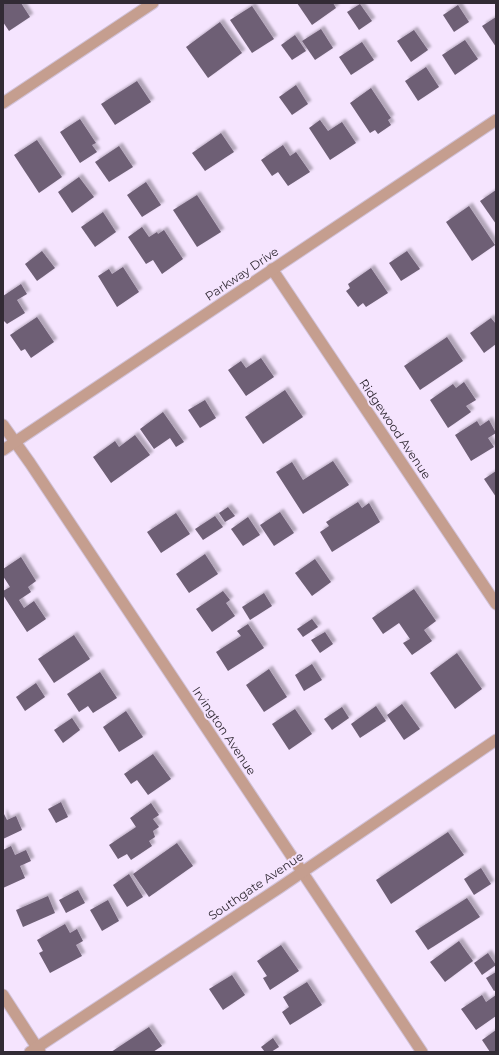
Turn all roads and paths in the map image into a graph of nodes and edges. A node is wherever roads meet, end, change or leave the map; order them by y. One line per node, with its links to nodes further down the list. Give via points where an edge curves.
1 (153, 3): 2 (street)
2 (3, 103)
3 (496, 120): 4 (street, Parkway Drive)
4 (272, 269): 6 (street, Parkway Drive); 8 (street, Ridgewood Avenue)
5 (3, 425): 6 (street, Irvington Avenue)
6 (15, 442): 7 (street, Parkway Drive); 10 (street, Irvington Avenue)
7 (3, 450)
8 (496, 604)
9 (496, 740): 10 (street, Southgate Avenue)
10 (301, 872): 12 (street, Southgate Avenue); 13 (street, Irvington Avenue)
11 (3, 995): 12 (street)
12 (35, 1050)
13 (422, 1052)

